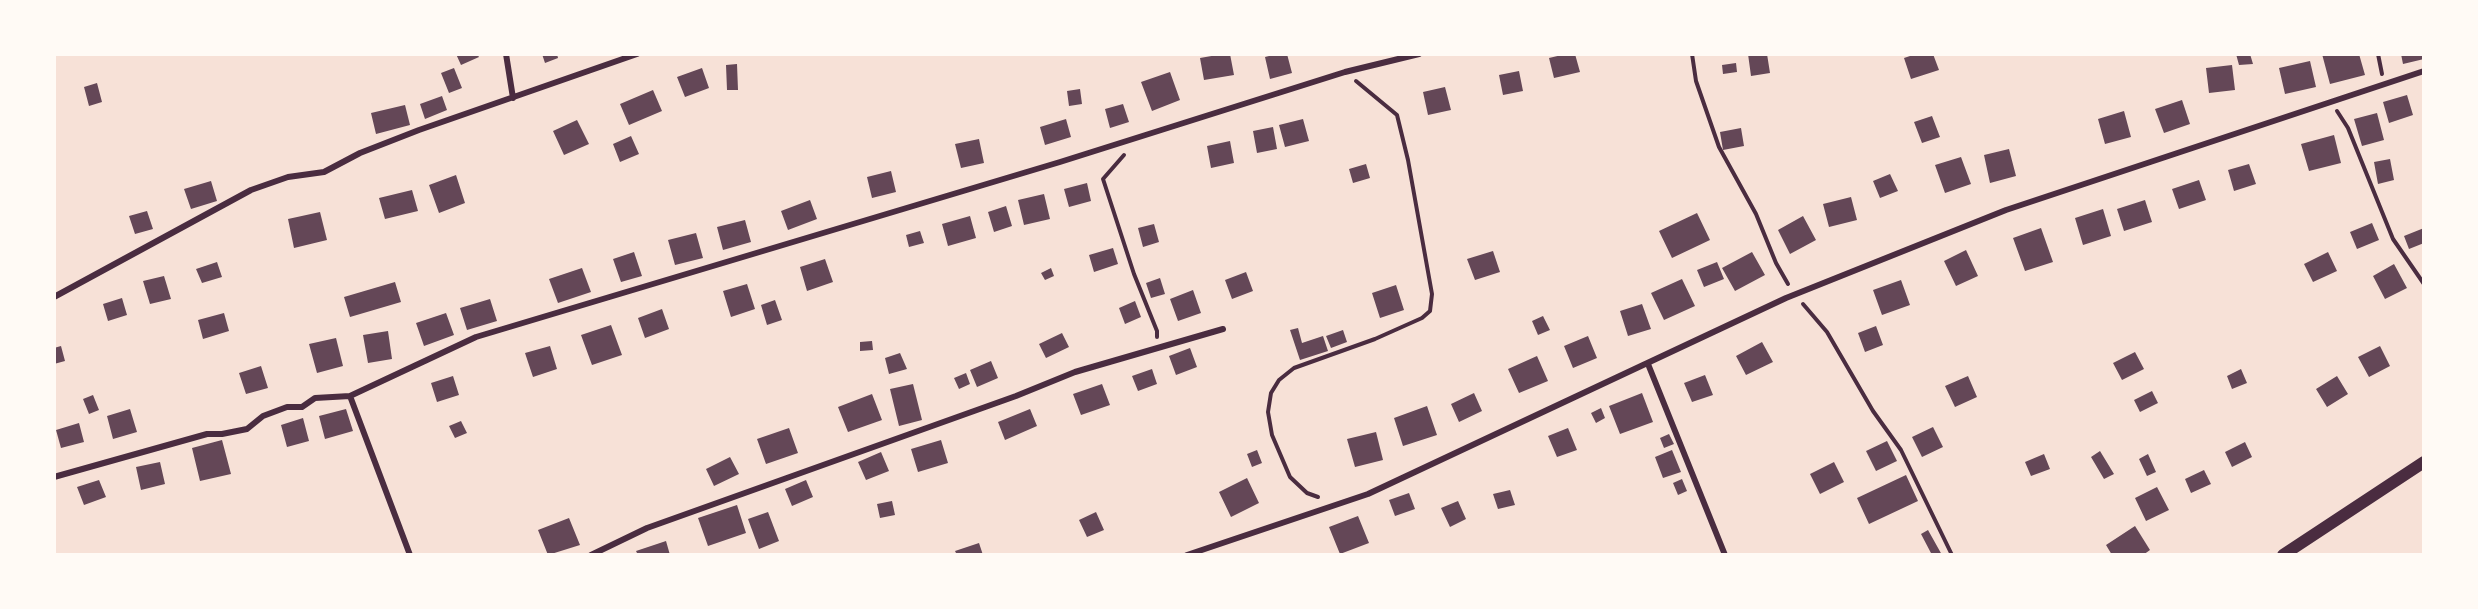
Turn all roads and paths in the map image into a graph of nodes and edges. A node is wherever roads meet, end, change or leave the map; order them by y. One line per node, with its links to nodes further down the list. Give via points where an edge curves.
1 (506, 54): 9 (street)
2 (637, 54): 9 (street)
3 (1419, 54): 7 (street)
4 (1692, 54): 13 (path, via 1696,81 1719,147)
5 (2378, 54): 8 (path)
6 (2424, 71): 8 (street)
7 (1345, 72): 11 (street); 21 (path, via 1397,115 1432,294 1430,311 1422,318 1294,368 1270,393 1272,435 1290,477 1307,493)
8 (2384, 84): 10 (street)
9 (513, 98): 14 (street, via 360,153 324,172 288,177 251,190)
10 (2331, 101): 12 (path, via 2348,128 2392,239); 13 (street, via 2007,210)
11 (1140, 137): 16 (path, via 1103,179 1157,331); 18 (street, via 476,337)
12 (2424, 284)
13 (1794, 294): 17 (street); 26 (path, via 1827,332 1873,411 1901,450)
14 (54, 297)
15 (1223, 329): 16 (street)
16 (1157, 348): 23 (street, via 1075,372 647,528)
17 (1648, 364): 21 (street, via 1368,494); 25 (street)
18 (350, 396): 20 (street, via 315,398 302,407 287,407 263,416 247,429 207,434); 22 (street)
19 (2424, 462): 27 (main road)
20 (54, 477)
21 (1335, 504): 24 (street)
22 (410, 555)
23 (591, 555)
24 (1187, 555)
25 (1725, 555)
26 (1953, 555)
27 (2283, 555)

